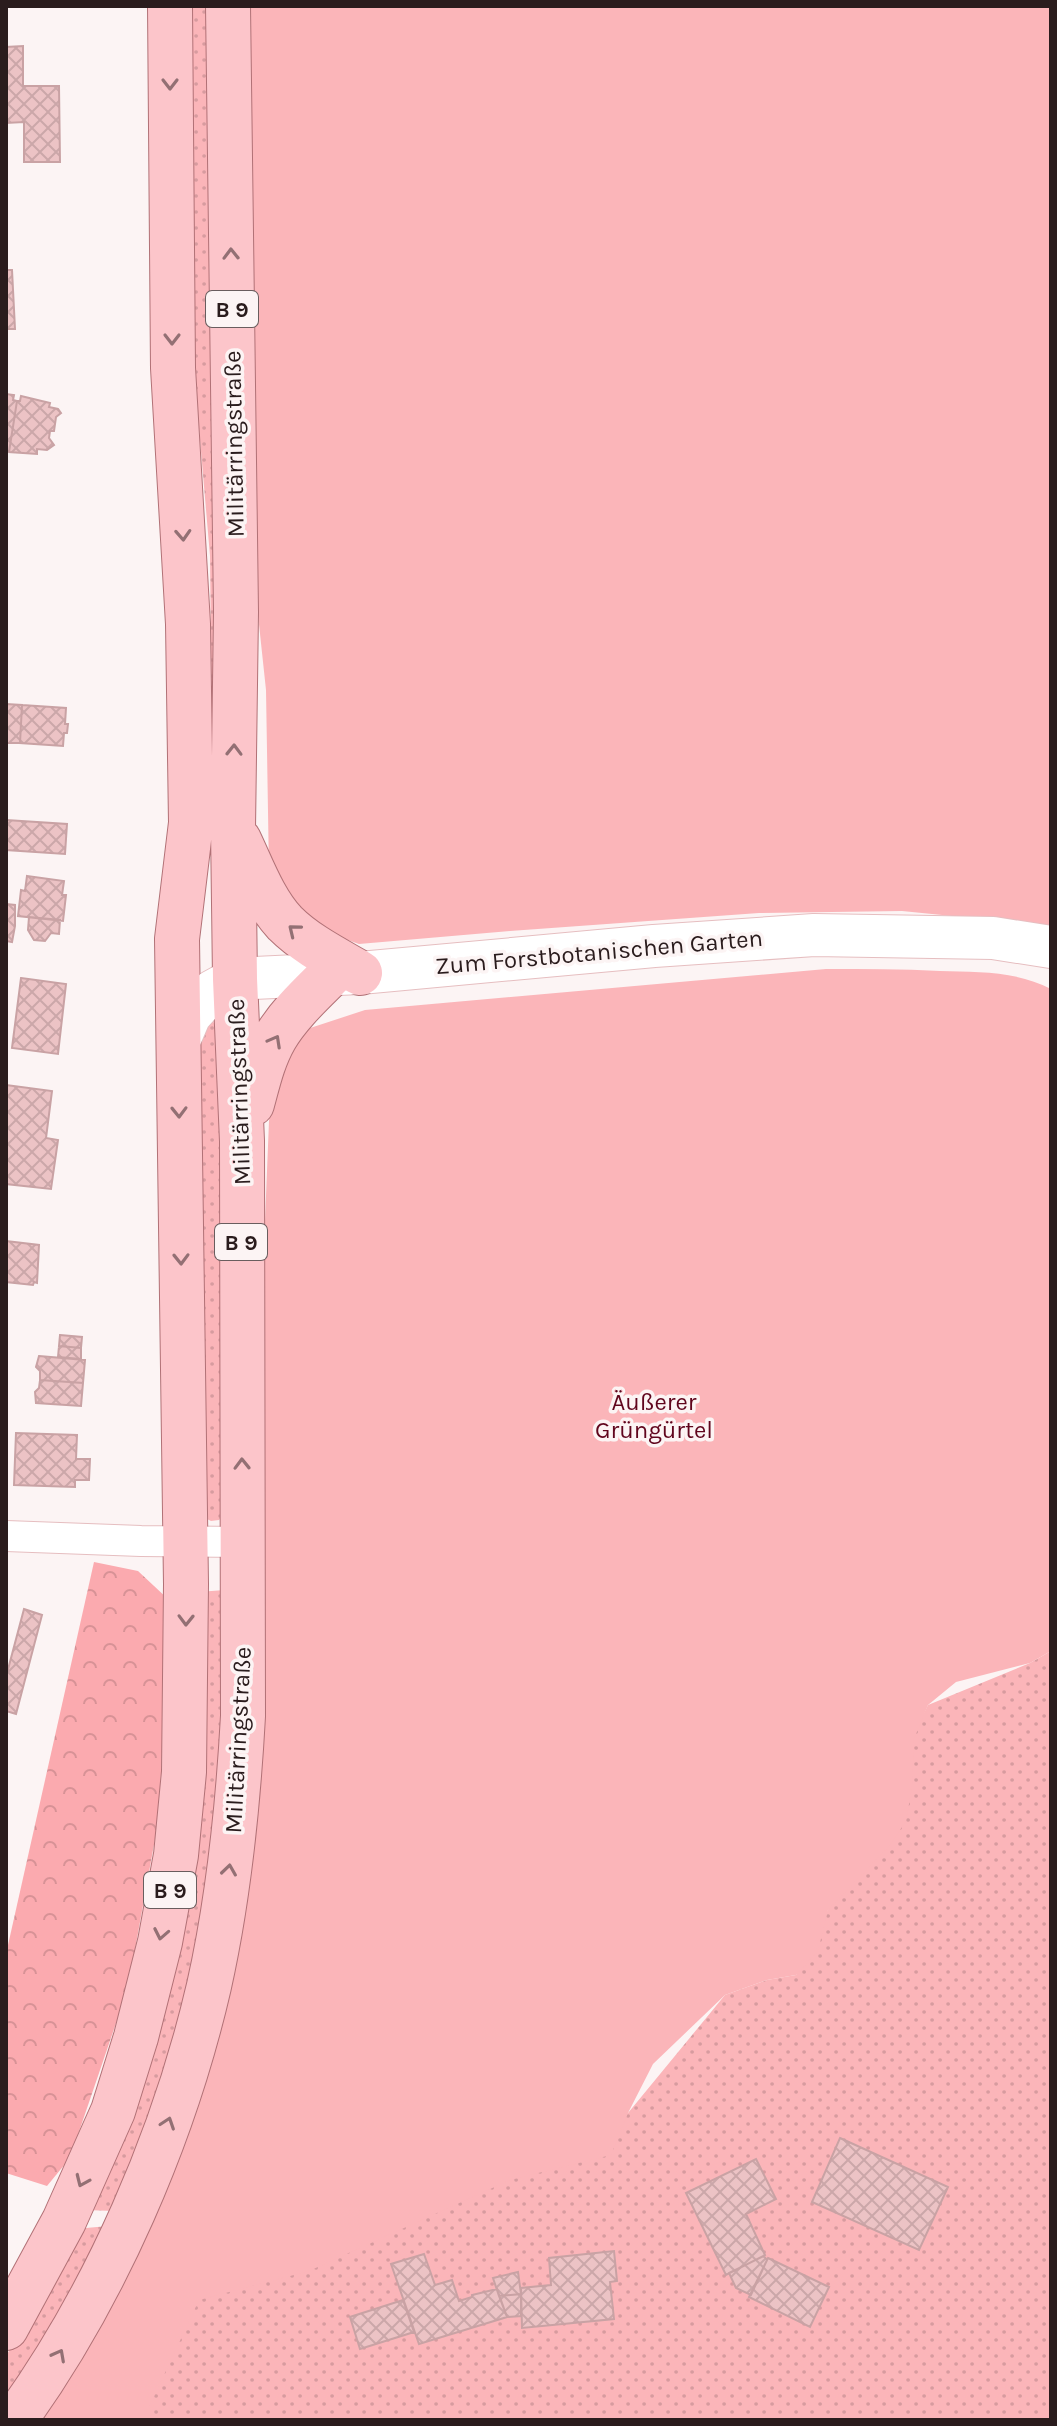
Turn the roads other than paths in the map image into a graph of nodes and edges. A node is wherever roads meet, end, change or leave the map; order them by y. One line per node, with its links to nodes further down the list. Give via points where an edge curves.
1 (170, 6): 3 (main road, B 9, one-way to 3, via 173,368 188,624)
2 (228, 6): 4 (main road, Militärringstraße / B 9, one-way to 2, via 236,612)
3 (191, 823): 7 (main road, B 9, via 206,943); 8 (main road, B 9, via 177,939)
4 (233, 828): 6 (main road, B 9, one-way to 4, via 284,923); 7 (main road, Militärringstraße / B 9)
5 (1051, 947): 6 (main road, Zum Forstbotanischen Garten, via 993,938 814,935)
6 (345, 974): 7 (main road, Zum Forstbotanischen Garten); 9 (main road, B 9, one-way to 6, via 263,1064 276,1038 289,1019)
7 (235, 979): 8 (main road, via 213,991 190,1015); 9 (main road, Militärringstraße / B 9)
8 (178, 1043): 11 (main road, B 9, one-way to 11)
9 (242, 1141): 12 (main road, Militärringstraße / B 9, one-way to 9)
10 (6, 1536): 11 (street)
11 (186, 1542): 12 (street); 13 (main road, B 9, one-way to 13, via 184,1772 160,1942 113,2111 64,2221)
12 (243, 1542): 14 (main road, Militärringstraße / B 9, one-way to 12, via 49,2373 129,2221 180,2088 208,1988 239,1791)
13 (6, 2328)
14 (15, 2420)

